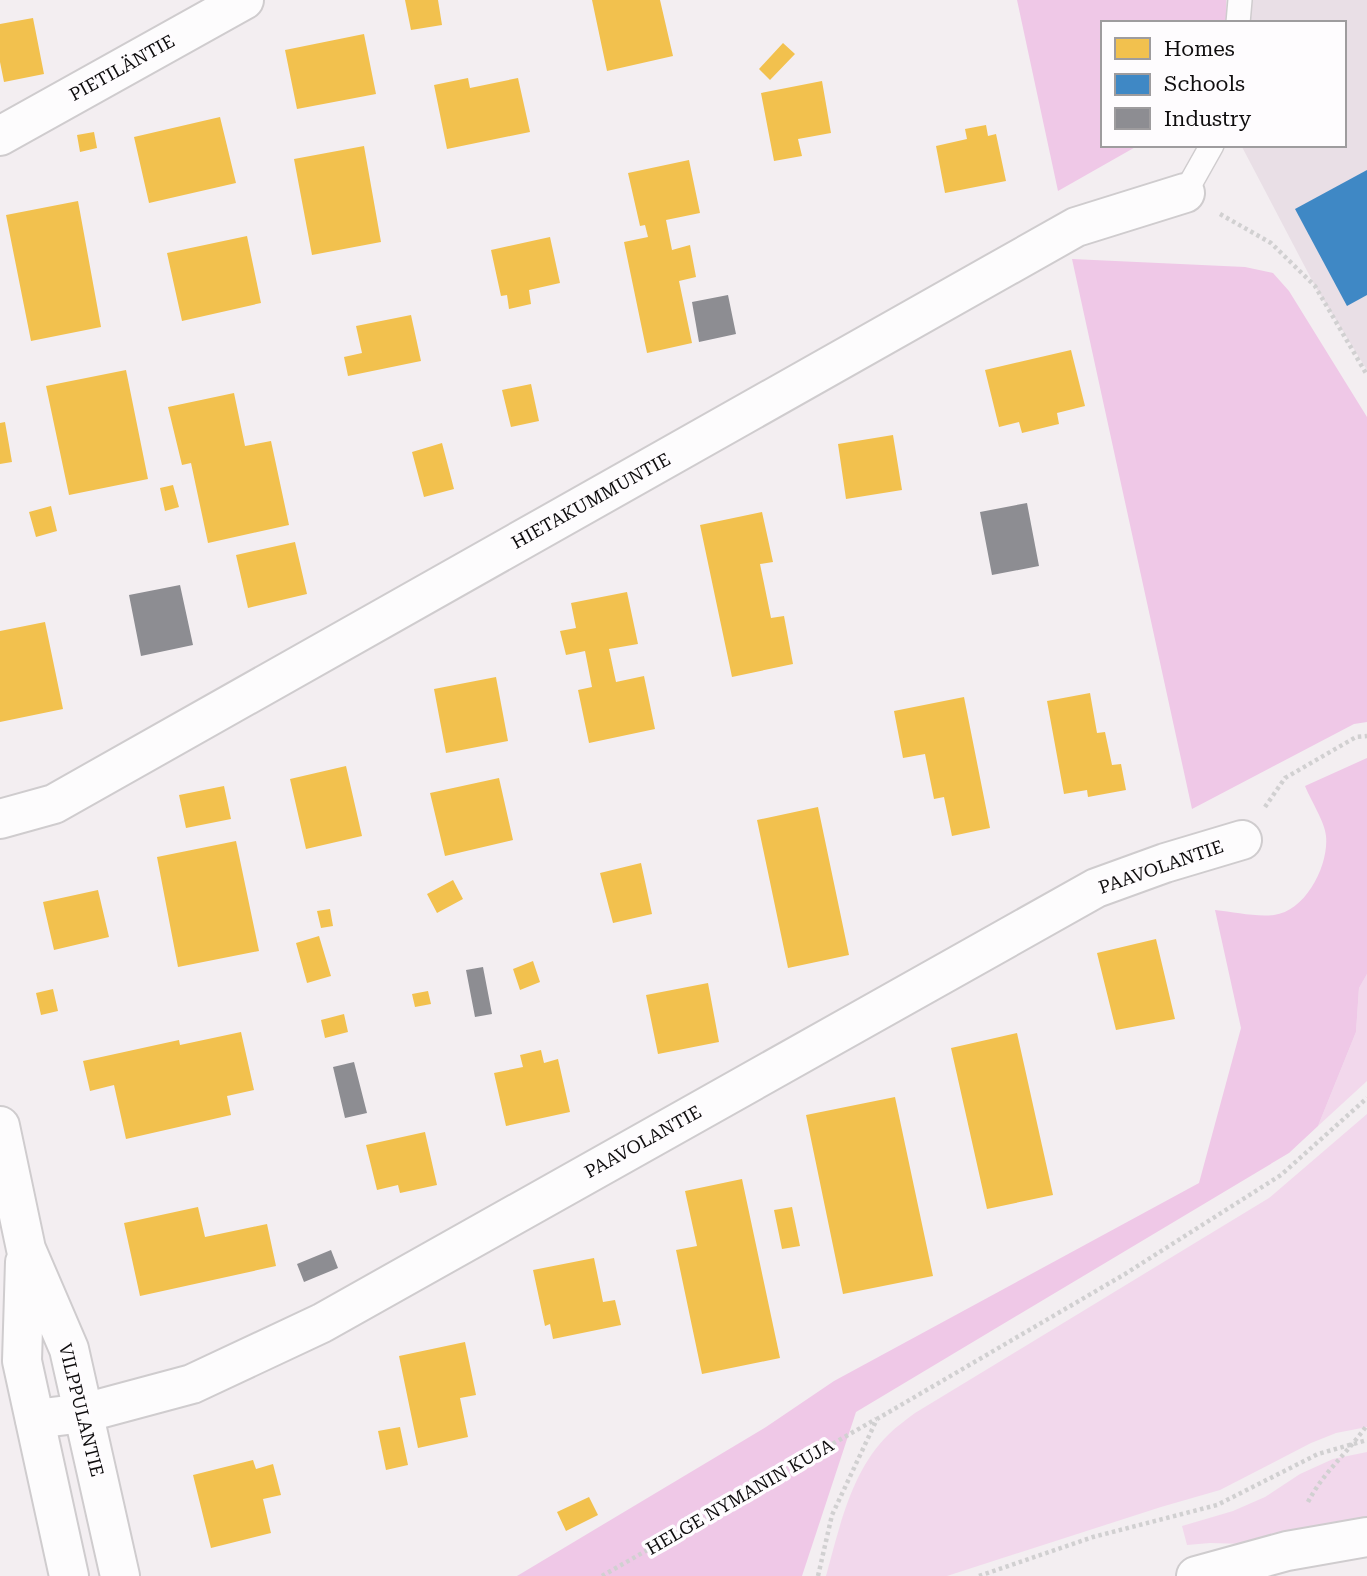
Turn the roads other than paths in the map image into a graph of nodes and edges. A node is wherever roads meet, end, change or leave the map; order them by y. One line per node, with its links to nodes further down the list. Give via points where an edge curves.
1 (244, 0): 4 (street, PIETILÄNTIE)
2 (1240, 0): 3 (lane)
3 (1238, 21)
4 (0, 136)
5 (1211, 147): 6 (lane)
6 (1185, 193): 7 (street, HIETAKUMMUNTIE, via 1076,227 54,804)
7 (0, 819)
8 (1242, 840): 11 (street, PAAVOLANTIE, via 1096,888 322,1323 192,1384)
9 (0, 1126): 10 (street, VILPPULANTIE)
10 (26, 1249): 11 (street, VILPPULANTIE, via 69,1349); 12 (street, VILPPULANTIE, via 22,1361)
11 (83, 1413): 12 (street, PAAVOLANTIE); 15 (street, VILPPULANTIE)
12 (34, 1419): 14 (street, VILPPULANTIE)
13 (1367, 1537): 16 (street, via 1287,1551)
14 (69, 1576)
15 (120, 1576)
16 (1196, 1576)

